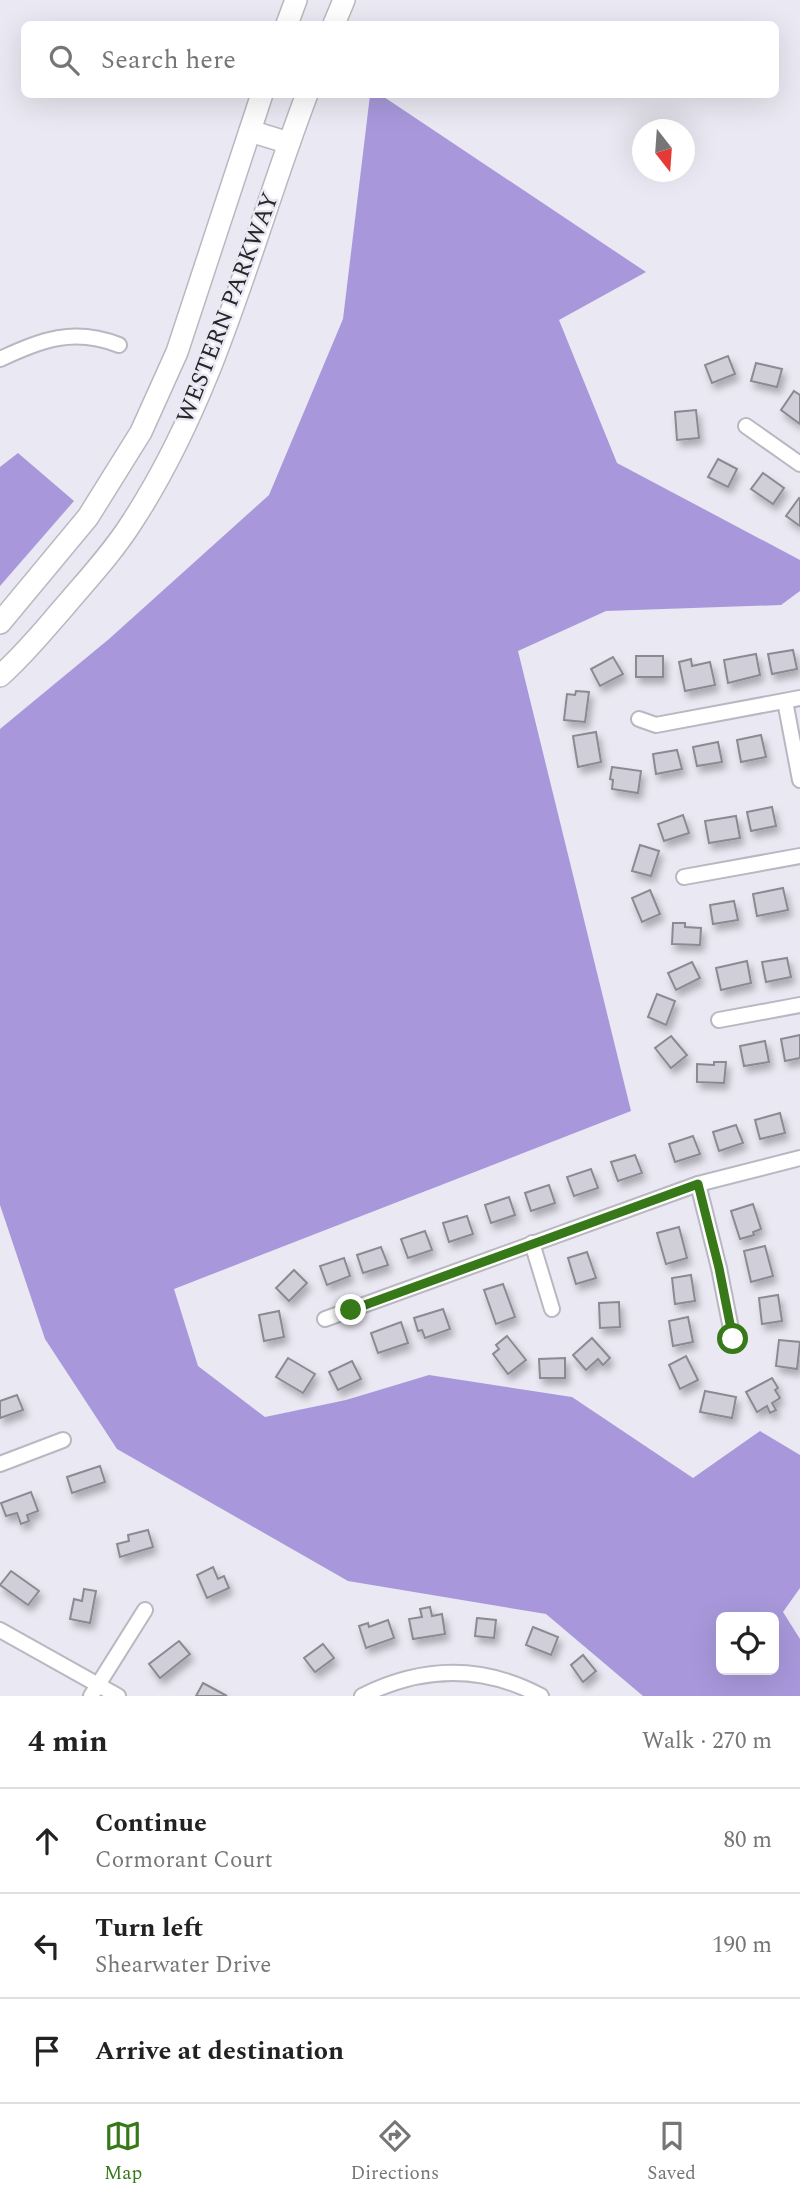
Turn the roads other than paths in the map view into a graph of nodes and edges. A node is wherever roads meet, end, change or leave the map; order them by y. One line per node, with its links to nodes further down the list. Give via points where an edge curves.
1 (296, 0): 3 (main road)
2 (344, 0): 4 (main road)
3 (288, 21)
4 (335, 21)
5 (261, 98): 7 (main road, WESTERN PARKWAY)
6 (306, 98): 8 (main road, WESTERN PARKWAY)
7 (250, 131): 8 (main road); 13 (main road, WESTERN PARKWAY, via 177,352 141,432 88,517)
8 (289, 143): 14 (main road, WESTERN PARKWAY, via 217,351 159,477 131,524 88,579)
9 (119, 345): 10 (street, via 104,339 62,336)
10 (0, 359)
11 (746, 426): 12 (street)
12 (800, 464)
13 (0, 623)
14 (0, 676)
15 (800, 698): 16 (street)
16 (785, 701): 17 (street, via 656,725); 18 (street)
17 (639, 719)
18 (800, 780)
19 (800, 856): 20 (street)
20 (684, 877)
21 (800, 1004): 22 (street)
22 (719, 1020)
23 (800, 1158): 24 (street)
24 (698, 1184): 25 (street); 28 (street)
25 (532, 1243): 26 (street); 27 (street)
26 (552, 1309)
27 (325, 1319)
28 (733, 1339)
29 (63, 1440): 30 (street)
30 (0, 1464)
31 (145, 1610): 33 (street)
32 (0, 1630): 33 (street)
33 (94, 1690): 34 (street)
34 (118, 1696)
35 (362, 1696): 36 (street, via 404,1679 450,1671 503,1680)
36 (541, 1696)

